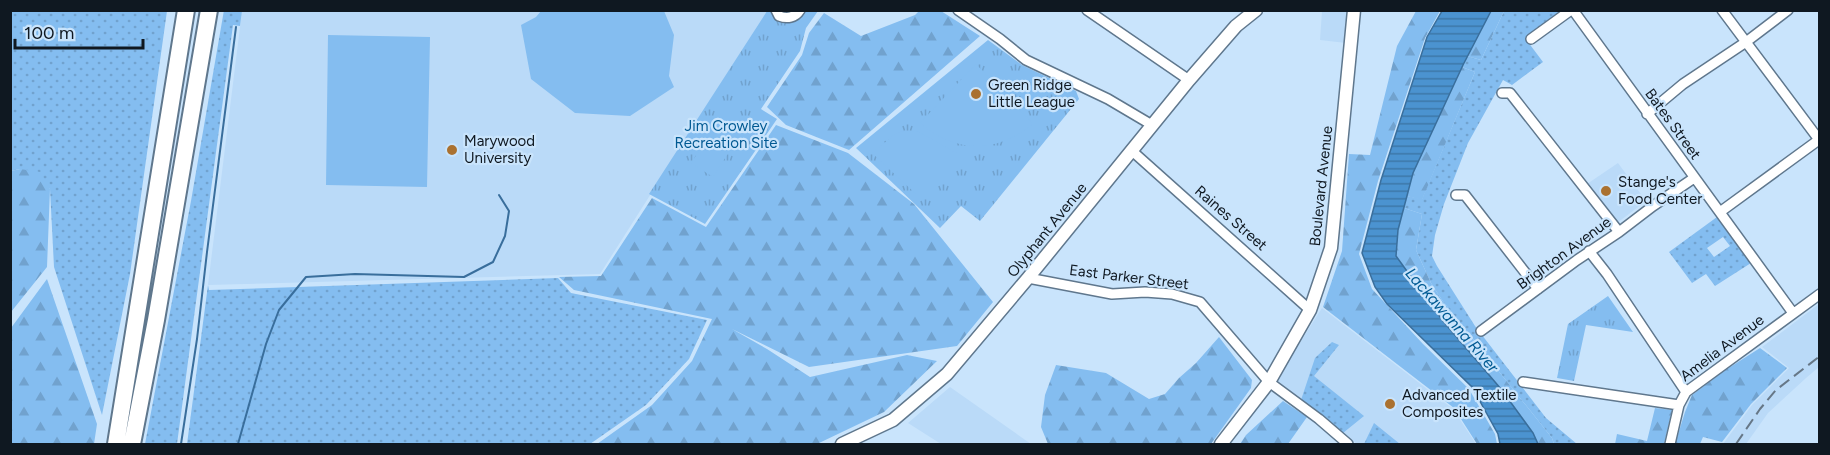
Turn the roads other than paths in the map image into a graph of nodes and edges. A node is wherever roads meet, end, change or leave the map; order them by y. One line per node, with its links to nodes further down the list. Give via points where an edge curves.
1 (186, 10): 35 (highway)
2 (209, 10): 36 (highway)
3 (776, 10): 4 (street, via 778,16 785,18)
4 (800, 10)
5 (958, 10): 17 (street, via 1026,60)
6 (1087, 10): 14 (street)
7 (1256, 10): 14 (street, Olyphant Avenue, via 1236,26)
8 (1354, 10): 28 (street, Boulevard Avenue, via 1331,248)
9 (1572, 10): 12 (street); 16 (street, Bates Street)
10 (1722, 10): 13 (street)
11 (1788, 10): 13 (street)
12 (1531, 39)
13 (1746, 42): 16 (street, via 1683,84); 18 (street)
14 (1189, 80): 17 (street, Olyphant Avenue)
15 (1502, 93): 23 (street, via 1510,93)
16 (1647, 114): 20 (street, Bates Street)
17 (1152, 125): 19 (street, Olyphant Avenue)
18 (1819, 140): 22 (street)
19 (1131, 150): 25 (street, Olyphant Avenue); 28 (street, Raines Street)
20 (1694, 178): 22 (street, Bates Street); 23 (street, Brighton Avenue)
21 (1456, 195): 26 (street, via 1466,195)
22 (1720, 212): 29 (street, Bates Street)
23 (1619, 232): 24 (street, Brighton Avenue)
24 (1589, 251): 26 (street, Brighton Avenue); 33 (street)
25 (1028, 278): 31 (street, East Parker Street, via 1112,294 1172,294 1200,302); 37 (street, Olyphant Avenue, via 947,374 893,420)
26 (1538, 289): 30 (street, Brighton Avenue)
27 (1820, 294): 29 (street, Amelia Avenue)
28 (1310, 310): 31 (street, Boulevard Avenue)
29 (1793, 313): 33 (street, Amelia Avenue)
30 (1481, 331)
31 (1269, 382): 38 (street, Boulevard Avenue); 39 (street, East Parker Street)
32 (1523, 382): 34 (street)
33 (1686, 392): 34 (street, Amelia Avenue)
34 (1679, 405): 40 (street, Amelia Avenue)
35 (116, 444)
36 (132, 444)
37 (842, 444)
38 (1221, 444)
39 (1348, 444)
40 (1670, 444)

